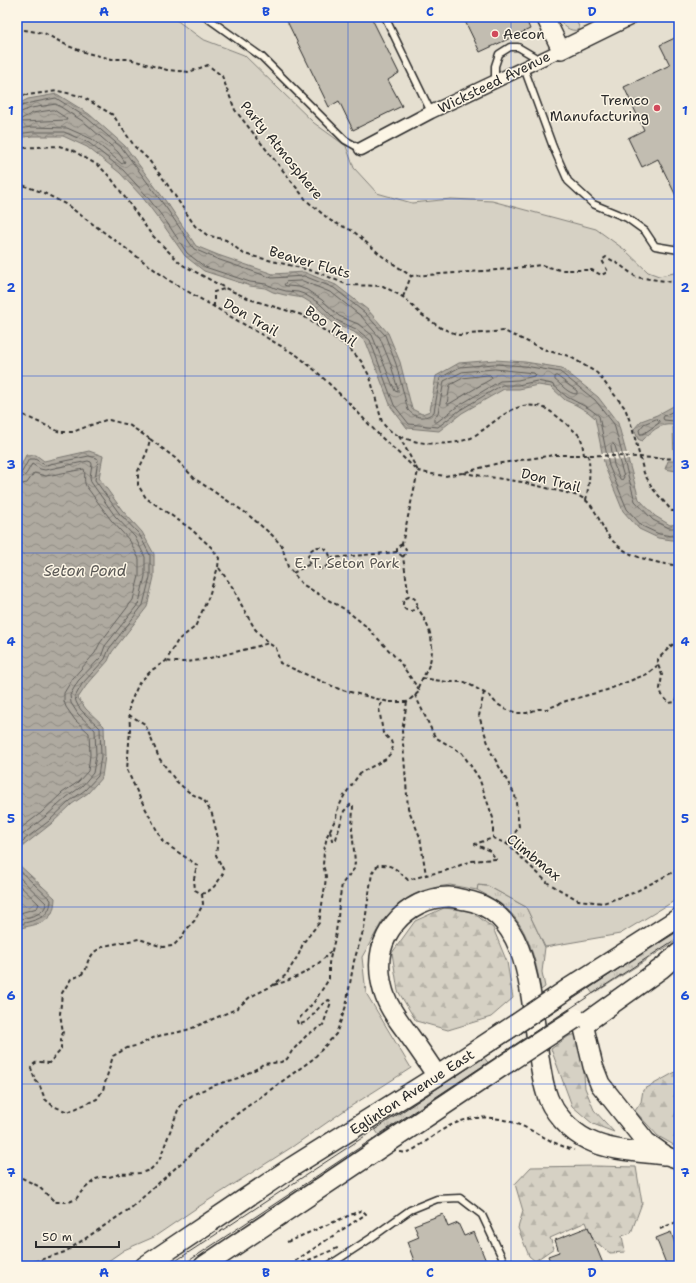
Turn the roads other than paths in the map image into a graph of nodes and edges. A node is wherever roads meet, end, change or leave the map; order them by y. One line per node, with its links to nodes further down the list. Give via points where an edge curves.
1 (206, 17): 10 (lane, via 262,57 344,140)
2 (385, 17): 9 (lane)
3 (545, 17): 5 (street)
4 (628, 17): 5 (street, Wicksteed Avenue)
5 (561, 50): 6 (street, Wicksteed Avenue)
6 (540, 60): 7 (street, Wicksteed Avenue); 8 (lane, via 518,47 510,47 499,54 495,66)
7 (524, 68): 8 (street, Wicksteed Avenue); 11 (lane, via 568,181 593,204 627,218 645,231 655,246)
8 (495, 82): 9 (street, Wicksteed Avenue)
9 (431, 112): 10 (street, Wicksteed Avenue)
10 (361, 149)
11 (679, 250)
12 (679, 918): 15 (main road, Eglinton Avenue East, bridge)
13 (679, 949): 18 (main road, Eglinton Avenue East, bridge)
14 (679, 953): 16 (main road, via 588,1020 584,1028 600,1084 646,1142)
15 (437, 1076): 16 (main road, via 384,995 378,967 383,944 400,917 412,907 426,901 452,897 482,904 504,921 512,933 524,962 529,984 546,1094 564,1122 575,1132 601,1145); 17 (main road, Eglinton Avenue East, via 292,1167)
16 (672, 1157)
17 (145, 1266)
18 (204, 1266)
19 (328, 1266): 20 (lane, via 410,1210 437,1199 460,1198 482,1215)
20 (506, 1266)

